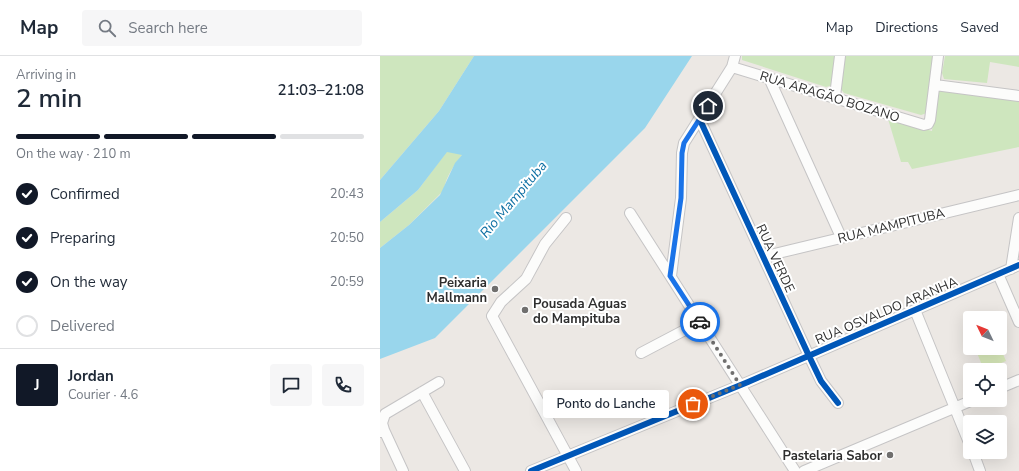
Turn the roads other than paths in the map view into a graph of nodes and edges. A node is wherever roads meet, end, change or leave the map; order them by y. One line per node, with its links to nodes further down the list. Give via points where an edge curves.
1 (735, 56): 4 (street)
2 (840, 56): 7 (street)
3 (938, 56): 6 (street)
4 (732, 67): 5 (street, RUA ARAGÃO BOZANO); 9 (street)
5 (769, 78): 7 (street, RUA ARAGÃO BOZANO); 14 (street)
6 (935, 84): 7 (street, RUA ARAGÃO BOZANO, via 928,124 921,124); 8 (street)
7 (835, 96)
8 (1019, 96)
9 (700, 120): 15 (street, RUA VERDE); 18 (street, via 684,143 682,153 681,198)
10 (1019, 195): 14 (street, RUA MAMPITUBA)
11 (630, 213): 18 (street)
12 (566, 218): 34 (street, via 545,244 526,279 501,302 492,316)
13 (1019, 218): 16 (street)
14 (841, 237): 15 (street, RUA MAMPITUBA)
15 (764, 258): 23 (street, RUA VERDE)
16 (1015, 267): 17 (street, RUA OSVALDO ARANHA)
17 (998, 274): 19 (street, RUA OSVALDO ARANHA); 21 (street)
18 (670, 276): 20 (street)
19 (916, 310): 23 (street, RUA OSVALDO ARANHA); 31 (street)
20 (700, 322): 22 (street); 26 (street)
21 (1019, 322)
22 (641, 353)
23 (809, 356): 26 (street, RUA OSVALDO ARANHA); 29 (street, RUA VERDE, via 821,381)
24 (1019, 380): 27 (street)
25 (439, 382): 28 (street)
26 (740, 385): 34 (street, RUA OSVALDO ARANHA); 40 (street)
27 (1007, 385)
28 (422, 392): 33 (street, via 385,414); 37 (street)
29 (838, 403)
30 (963, 404): 31 (street)
31 (955, 408): 32 (street); 41 (street)
32 (963, 428)
33 (382, 431): 36 (street)
34 (568, 456): 38 (street, RUA OSVALDO ARANHA); 39 (street)
35 (976, 459): 42 (street)
36 (404, 471)
37 (465, 471)
38 (531, 471)
39 (576, 471)
40 (795, 471)
41 (804, 471)
42 (980, 471)

